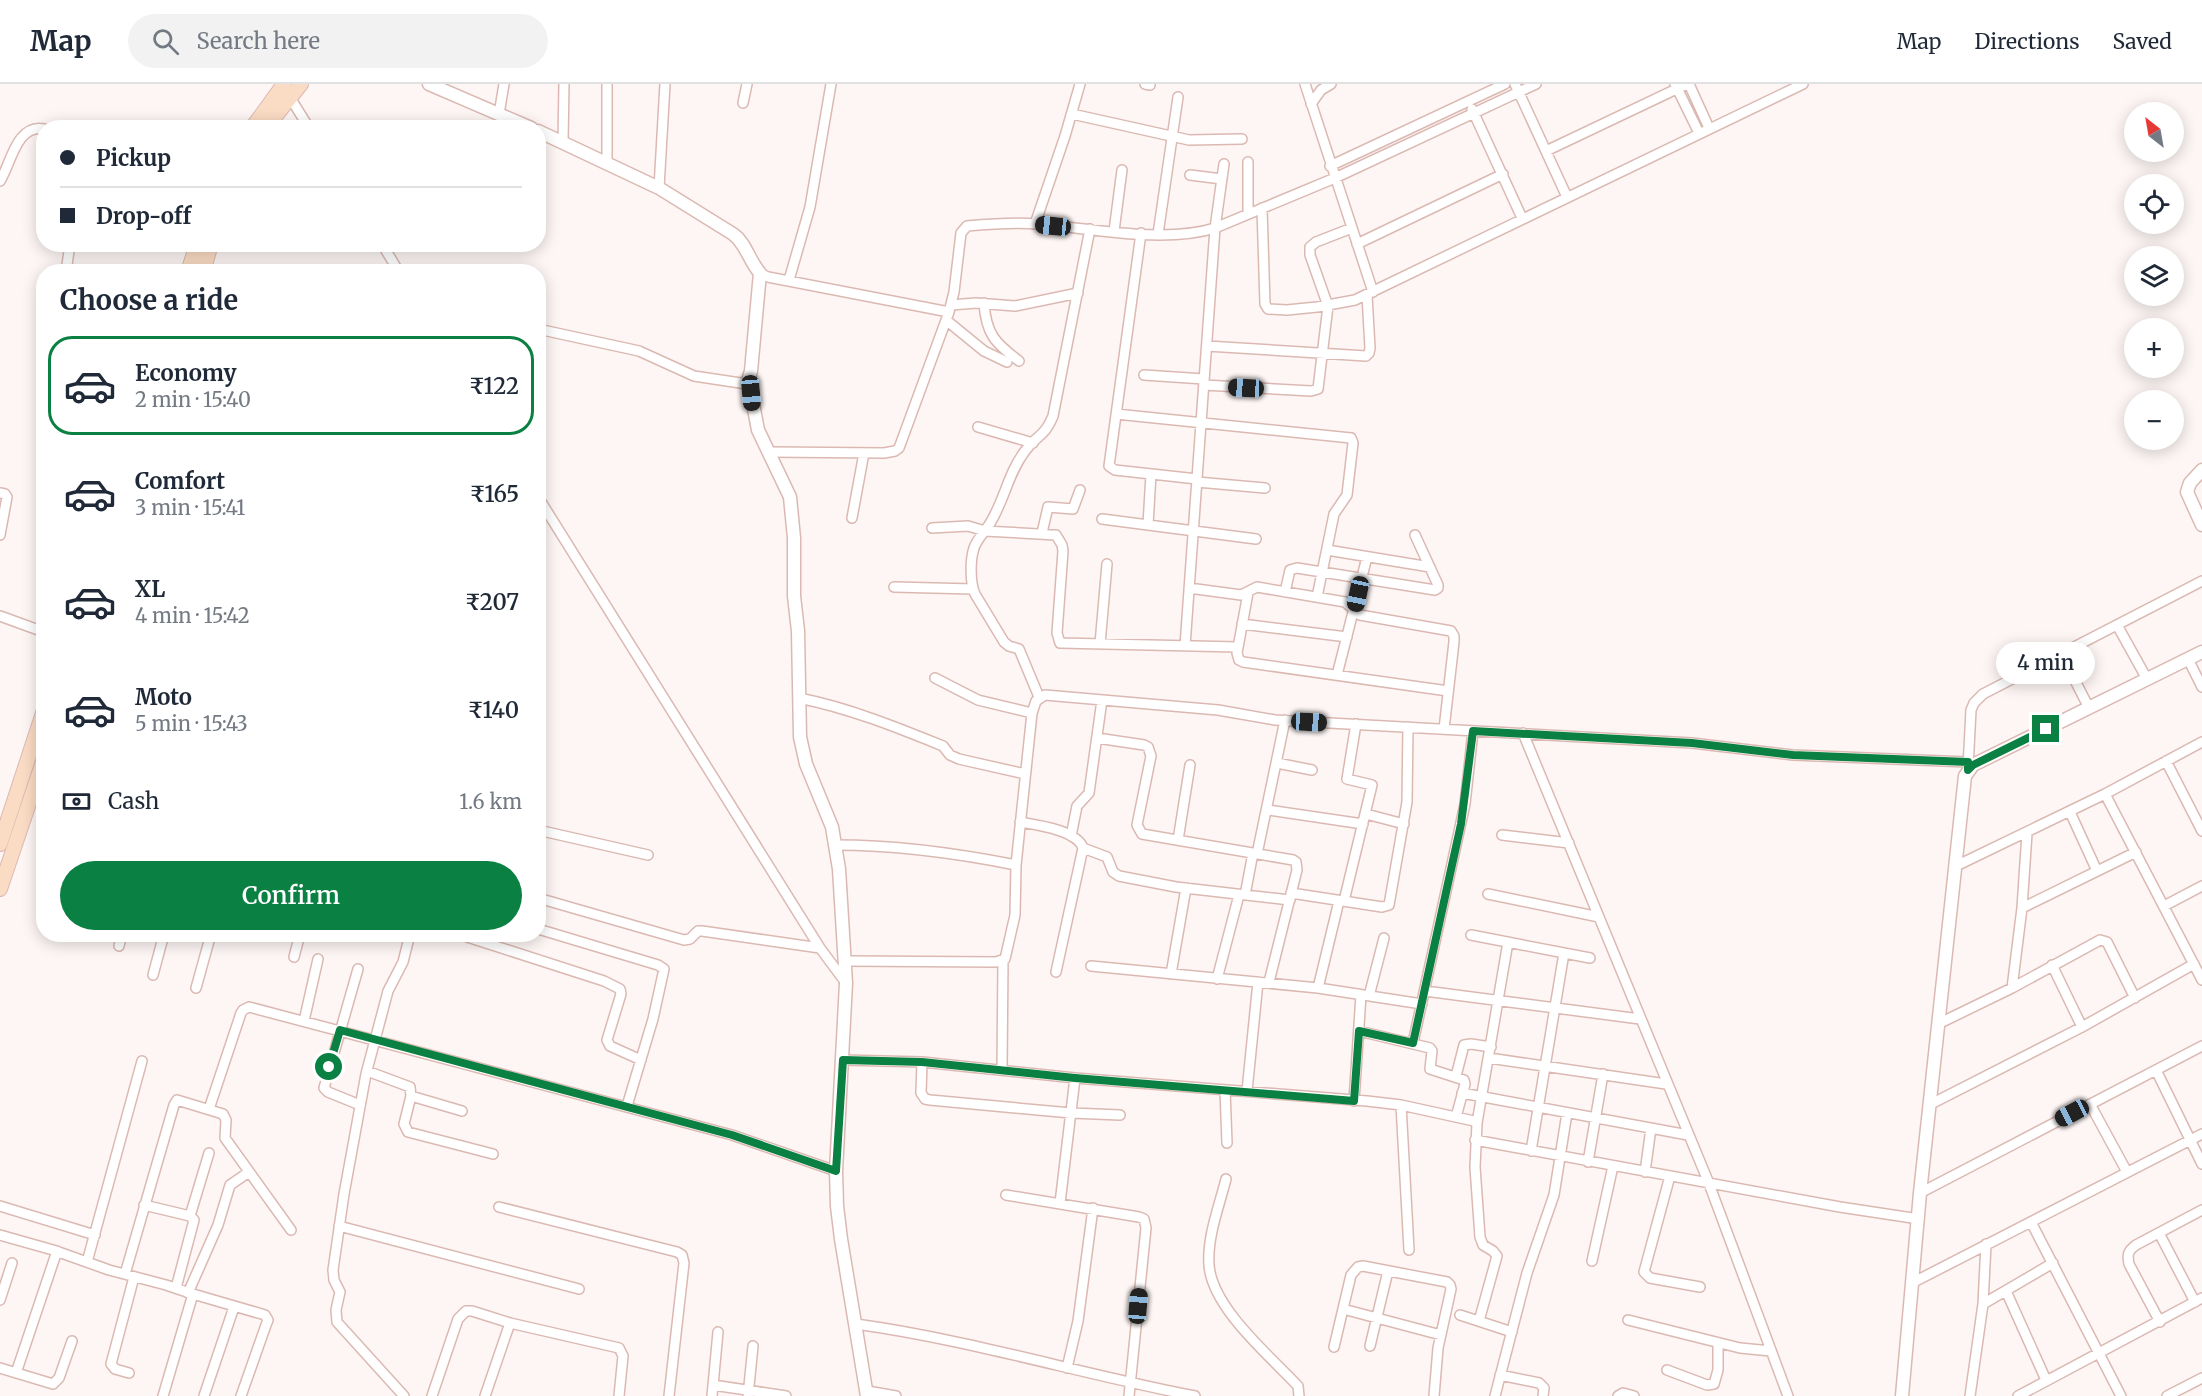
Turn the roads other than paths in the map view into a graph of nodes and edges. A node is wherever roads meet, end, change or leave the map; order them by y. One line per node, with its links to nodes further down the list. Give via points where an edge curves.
1 (284, 84): 27 (main road)
2 (301, 84): 20 (main road)
3 (429, 84): 24 (street)
4 (504, 84): 24 (street)
5 (564, 84): 37 (street)
6 (607, 84): 39 (street)
7 (665, 84): 49 (street)
8 (747, 84): 22 (street)
9 (828, 84): 64 (street, via 810,207)
10 (1080, 84): 25 (street)
11 (1305, 84): 23 (street)
12 (1331, 84): 23 (street)
13 (1505, 84): 21 (street)
14 (1536, 84): 18 (street)
15 (1688, 84): 17 (street); 32 (street)
16 (1803, 84): 32 (street)
17 (1676, 86): 33 (street); 38 (street)
18 (1516, 88): 26 (street); 38 (street)
19 (1178, 97): 35 (street)
20 (291, 99): 28 (main road); 29 (street)
21 (1468, 102): 26 (street); 42 (street)
22 (743, 103)
23 (1311, 104): 42 (street)
24 (499, 114): 30 (street)
25 (1072, 114): 35 (street); 55 (street)
26 (1474, 114): 44 (street); 46 (street)
27 (258, 120)
28 (273, 120)
29 (304, 120)
30 (513, 120)
31 (36, 128): 48 (street, via 28,131 14,150)
32 (1709, 128): 33 (street)
33 (1699, 133): 51 (street)
34 (546, 134): 37 (street)
35 (1172, 137): 36 (street, via 1198,141); 61 (street)
36 (1242, 139)
37 (562, 141): 39 (street)
38 (1546, 151): 51 (street)
39 (607, 162): 49 (street)
40 (1248, 162): 53 (street)
41 (1224, 164): 47 (street)
42 (1330, 166): 46 (street)
43 (1122, 170): 59 (street)
44 (1503, 174): 54 (street); 62 (street)
45 (1190, 175): 47 (street)
46 (1335, 178): 52 (street); 57 (street)
47 (1222, 179): 56 (street)
48 (1, 181): 50 (street)
49 (659, 188): 63 (street, via 738,238)
50 (0, 191)
51 (1567, 197): 54 (street)
52 (1262, 208): 53 (street); 68 (street, via 1268,309)
53 (1248, 214): 56 (street)
54 (1522, 218): 66 (street)
55 (1035, 224): 58 (street); 69 (street, via 963,228)
56 (1215, 228): 61 (street, via 1195,234); 71 (street)
57 (1352, 228): 62 (street); 68 (street, via 1310,246)
58 (1090, 229): 59 (street); 65 (street)
59 (1114, 231): 60 (street)
60 (1141, 233): 61 (street); 78 (street)
61 (1158, 234)
62 (1357, 244): 66 (street)
63 (760, 273): 64 (street); 77 (street)
64 (789, 280): 69 (street)
65 (1078, 293): 67 (street, via 1015,306); 81 (street, via 1056,407 1045,432)
66 (1370, 293): 68 (street); 72 (street, via 1369,353 1360,357)
67 (977, 303): 69 (street); 73 (street, via 989,332)
68 (1328, 306): 72 (street)
69 (948, 312): 74 (street, via 984,351); 83 (street, via 898,448 890,453)
70 (546, 330): 77 (street, via 639,351 694,376)
71 (1207, 346): 72 (street); 76 (street)
72 (1323, 354): 76 (street, via 1315,391)
73 (1019, 361)
74 (1007, 362)
75 (1144, 375): 76 (street)
76 (1204, 382): 79 (street)
77 (747, 384): 82 (street, via 755,424)
78 (1116, 414): 79 (street); 85 (street, via 1109,466)
79 (1201, 422): 86 (street); 102 (street, via 1351,438 1347,495 1334,514)
80 (978, 427): 81 (street)
81 (1033, 442): 97 (street, via 1023,452)
82 (770, 452): 83 (street); 132 (street, via 786,485 792,509)
83 (864, 453): 91 (street)
84 (2201, 473): 94 (street, via 2187,492)
85 (1151, 474): 86 (street); 93 (street)
86 (1197, 481): 87 (street); 96 (street)
87 (1265, 488)
88 (1080, 490): 98 (street, via 1073,509 1048,507)
89 (0, 493): 100 (street, via 7,497)
90 (546, 510): 200 (street)
91 (852, 518)
92 (1102, 519): 93 (street)
93 (1148, 525): 96 (street)
94 (2202, 525)
95 (932, 528): 97 (street, via 968,526)
96 (1194, 530): 101 (street); 110 (street)
97 (985, 531): 98 (street); 111 (street, via 973,549)
98 (1042, 533): 121 (street, via 1056,535 1062,545 1060,643)
99 (1415, 535): 105 (street)
100 (0, 536)
101 (1256, 538)
102 (1327, 550): 103 (street); 106 (street)
103 (1367, 557): 105 (street); 107 (street)
104 (1107, 564): 121 (street)
105 (1430, 567): 107 (street, via 1438,585 1431,591)
106 (1322, 572): 107 (street); 112 (street, via 1293,568); 114 (street)
107 (1361, 579): 115 (street)
108 (2202, 581): 118 (street)
109 (894, 587): 111 (street)
110 (1190, 588): 113 (street, via 1241,596); 122 (street)
111 (973, 589): 133 (street, via 1004,642 1019,649)
112 (1285, 592): 113 (street, via 1257,587); 114 (street)
113 (1248, 593): 117 (street)
114 (1317, 597): 115 (street, via 1345,602)
115 (1354, 610): 120 (street); 131 (street, via 1365,616 1451,631 1454,642)
116 (0, 616): 119 (street)
117 (1242, 624): 120 (street); 123 (street)
118 (2117, 625): 125 (street); 129 (street)
119 (36, 629)
120 (1347, 637): 127 (street)
121 (1100, 644): 122 (street)
122 (1185, 646): 123 (street)
123 (1238, 647): 127 (street, via 1237,656 1243,662)
124 (2202, 652): 126 (street)
125 (2061, 653): 135 (street); 149 (street, via 1977,698 1971,710)
126 (2188, 659): 129 (street); 130 (street)
127 (1337, 675): 131 (street)
128 (935, 678): 136 (street, via 978,700)
129 (2147, 680): 135 (street)
130 (2202, 687)
131 (1448, 691): 140 (street)
132 (799, 698): 151 (street, via 885,723 943,746 959,759); 170 (street, via 802,752 832,827)
133 (1040, 698): 134 (street, via 1045,695); 136 (street)
134 (1102, 700): 137 (street); 144 (street)
135 (2089, 708): 149 (street)
136 (1032, 713): 151 (street)
137 (1285, 720): 138 (street); 147 (street)
138 (1356, 724): 139 (street); 157 (street, via 1347,779 1372,785)
139 (1408, 727): 140 (street); 161 (street)
140 (1444, 729): 141 (street)
141 (1473, 731): 143 (street); 222 (street, via 1465,804)
142 (36, 732): 159 (main road)
143 (1523, 733): 149 (street); 168 (street)
144 (1097, 738): 166 (street, via 1089,793 1077,806); 167 (street, via 1148,747 1150,756 1138,828 1145,835)
145 (2202, 742): 146 (street)
146 (2166, 761): 152 (street); 156 (street)
147 (1277, 763): 150 (street); 154 (street)
148 (1190, 765): 167 (street)
149 (1968, 766): 176 (street)
150 (1312, 770)
151 (1025, 774): 158 (street)
152 (2105, 794): 155 (street); 172 (street)
153 (36, 801): 179 (main road)
154 (1268, 810): 160 (street); 173 (street)
155 (2070, 812): 164 (street); 177 (street)
156 (2198, 813): 162 (street)
157 (1365, 814): 160 (street); 161 (street)
158 (1020, 822): 166 (street); 175 (street)
159 (3, 823): 169 (main road)
160 (1363, 824): 185 (street)
161 (1404, 824): 185 (street, via 1389,905 1382,908)
162 (2202, 831)
163 (546, 832): 174 (street)
164 (2027, 833): 176 (street); 187 (street)
165 (1502, 835): 168 (street)
166 (1071, 836): 171 (street)
167 (1178, 840): 173 (street)
168 (1569, 843): 188 (street)
169 (0, 844)
170 (835, 845): 175 (street, via 910,848); 206 (street)
171 (1083, 848): 180 (street, via 1107,857 1116,875); 211 (street)
172 (2136, 852): 177 (street); 186 (street)
173 (1255, 854): 182 (street); 183 (street, via 1296,862)
174 (648, 855)
175 (1016, 865): 205 (street, via 1015,920)
176 (1956, 866): 230 (street)
177 (2097, 871): 187 (street)
178 (2202, 886): 186 (street)
179 (0, 888)
180 (1186, 888): 182 (street); 212 (street)
181 (1488, 894): 188 (street)
182 (1242, 895): 183 (street); 214 (street)
183 (1290, 897): 185 (street); 217 (street)
184 (546, 899): 200 (street, via 684,940 702,931)
185 (1341, 901): 220 (street)
186 (2164, 906): 207 (street)
187 (2022, 909): 221 (street)
188 (1599, 917): 228 (street)
189 (546, 931): 239 (street, via 663,967)
190 (1471, 935): 198 (street)
191 (1384, 938): 223 (street)
192 (120, 942): 199 (street)
193 (162, 942): 213 (street)
194 (209, 942): 219 (street)
195 (298, 942): 202 (street)
196 (408, 942): 234 (street, via 388,991)
197 (483, 942): 239 (street, via 620,989 607,1040 610,1046)
198 (1508, 942): 201 (street); 225 (street)
199 (119, 946)
200 (820, 948): 218 (street)
201 (1564, 952): 203 (street); 227 (street)
202 (294, 957)
203 (1590, 958)
204 (318, 959): 229 (street)
205 (1003, 960): 206 (street); 244 (street)
206 (846, 961): 218 (street)
207 (2194, 964): 215 (street); 224 (street)
208 (2052, 965): 221 (street); 224 (street, via 2103,940); 231 (street)
209 (1091, 966): 212 (street)
210 (358, 969): 232 (street)
211 (1056, 972)
212 (1172, 974): 214 (street)
213 (153, 975)
214 (1217, 979): 216 (street)
215 (2202, 980)
216 (1258, 982): 217 (street); 252 (street)
217 (1269, 982): 220 (street)
218 (846, 983): 240 (street)
219 (196, 988)
220 (1318, 988): 223 (street)
221 (2012, 988): 230 (street)
222 (1425, 991): 225 (street); 226 (street)
223 (1365, 995): 226 (street); 233 (street)
224 (2135, 998): 231 (street)
225 (1498, 1000): 227 (street); 237 (street)
226 (1422, 1004): 235 (street)
227 (1554, 1009): 228 (street); 243 (street)
228 (1640, 1019): 250 (street)
229 (304, 1021): 232 (street); 263 (street, via 249,1007 243,1010)
230 (1940, 1023): 257 (street)
231 (2082, 1027): 257 (street)
232 (340, 1030): 234 (street); 259 (street, via 324,1088)
233 (1359, 1031): 235 (street); 256 (street)
234 (376, 1039): 246 (street); 261 (street)
235 (1413, 1043): 248 (street, via 1432,1051 1430,1069)
236 (2202, 1046): 245 (street)
237 (1491, 1047): 238 (street); 248 (street, via 1464,1045)
238 (1489, 1058): 243 (street); 255 (street)
239 (641, 1060): 261 (street)
240 (843, 1060): 242 (street); 284 (street)
241 (142, 1061): 305 (street)
242 (922, 1062): 244 (street); 265 (street, via 924,1099)
243 (1546, 1066): 247 (street); 262 (street)
244 (1002, 1069): 249 (street)
245 (2156, 1070): 258 (street); 275 (street)
246 (367, 1071): 254 (street, via 407,1085); 259 (street)
247 (1603, 1074): 250 (street); 269 (street)
248 (1456, 1076): 253 (street, via 1464,1080)
249 (1075, 1078): 251 (street); 265 (street)
250 (1666, 1084): 273 (street)
251 (1224, 1090): 252 (street); 276 (street)
252 (1247, 1091): 256 (street)
253 (1462, 1094): 255 (street); 268 (street)
254 (411, 1096): 264 (street); 279 (street, via 404,1124 408,1132)
255 (1482, 1097): 262 (street); 270 (street)
256 (1354, 1101): 260 (street)
257 (1931, 1104): 291 (street)
258 (2090, 1104): 287 (street); 291 (street)
259 (360, 1105): 302 (street)
260 (1401, 1105): 268 (street); 308 (street)
261 (627, 1106): 284 (street, via 732,1135)
262 (1538, 1107): 266 (street); 277 (street)
263 (208, 1109): 285 (street, via 225,1117 224,1136); 294 (street, via 176,1102)
264 (462, 1111)
265 (1071, 1113): 267 (street); 293 (street)
266 (1568, 1113): 269 (street); 280 (street)
267 (1120, 1115)
268 (1456, 1117): 270 (street)
269 (1596, 1117): 271 (street); 281 (street)
270 (1477, 1123): 274 (street)
271 (1651, 1128): 273 (street); 286 (street)
272 (2202, 1134): 275 (street)
273 (1688, 1135): 290 (street)
274 (1475, 1140): 277 (street); 330 (street, via 1481,1241 1497,1256)
275 (2190, 1140): 282 (street); 287 (street)
276 (1227, 1143)
277 (1531, 1151): 280 (street)
278 (209, 1153): 299 (street)
279 (493, 1154)
280 (1562, 1157): 281 (street); 335 (street)
281 (1588, 1162): 283 (street)
282 (2202, 1164)
283 (1613, 1166): 286 (street); 310 (street)
284 (836, 1171): 333 (street, via 841,1239)
285 (249, 1172): 303 (street); 321 (street, via 230,1185)
286 (1645, 1172): 288 (street)
287 (2127, 1172): 301 (street)
288 (1670, 1176): 290 (street); 317 (street, via 1644,1272 1650,1278)
289 (1226, 1179): 369 (street, via 1211,1237 1209,1265 1215,1287 1250,1337 1298,1386)
290 (1708, 1181): 300 (street); 342 (street)
291 (1920, 1193): 300 (street)
292 (1006, 1195): 293 (street)
293 (1060, 1203): 297 (street)
294 (144, 1205): 299 (street); 315 (street)
295 (0, 1206): 305 (street)
296 (499, 1207): 363 (street, via 682,1255)
297 (1093, 1208): 345 (street, via 1078,1322); 352 (street, via 1139,1216 1145,1224)
298 (2202, 1210): 304 (street)
299 (190, 1216): 318 (street, via 195,1220)
300 (1919, 1219): 316 (street)
301 (2031, 1222): 307 (street); 313 (street)
302 (339, 1226): 319 (street); 359 (street, via 333,1270 340,1292 335,1317)
303 (291, 1230)
304 (2159, 1233): 323 (street); 331 (street, via 2136,1245 2127,1256)
305 (95, 1234): 311 (street)
306 (0, 1235): 309 (street)
307 (1986, 1244): 316 (street); 324 (street)
308 (1409, 1250)
309 (57, 1251): 311 (street); 347 (street)
310 (1592, 1260)
311 (87, 1262): 315 (street)
312 (12, 1263): 322 (street)
313 (2053, 1263): 320 (street); 343 (street)
314 (1388, 1270): 326 (street, via 1363,1266 1354,1269); 328 (street); 336 (street, via 1450,1285)
315 (129, 1275): 318 (street); 348 (street, via 111,1364)
316 (1912, 1283): 376 (street)
317 (1701, 1287)
318 (176, 1288): 321 (street)
319 (579, 1289)
320 (2006, 1291): 324 (street); 351 (street)
321 (190, 1293): 325 (street); 356 (street)
322 (0, 1300)
323 (2199, 1300): 331 (street)
324 (1983, 1304): 377 (street)
325 (234, 1307): 357 (street); 358 (street, via 261,1313 268,1320)
326 (1343, 1309): 328 (street); 341 (street)
327 (1460, 1315): 330 (street)
328 (1376, 1317): 336 (street); 340 (street)
329 (1628, 1320): 338 (street)
330 (1479, 1321): 335 (street)
331 (2160, 1322): 343 (street)
332 (510, 1323): 360 (street, via 472,1311 461,1314); 361 (street); 362 (street, via 619,1348 623,1356)
333 (856, 1324): 345 (street, via 931,1336); 355 (street)
334 (718, 1332): 353 (street)
335 (1512, 1332): 349 (street)
336 (1441, 1335): 370 (street)
337 (72, 1341): 347 (street, via 56,1382 49,1384)
338 (1718, 1343): 342 (street); 346 (street, via 1714,1384)
339 (753, 1346): 354 (street)
340 (1370, 1346)
341 (1334, 1347)
342 (1771, 1351): 375 (street)
343 (2099, 1353): 351 (street); 379 (street)
344 (0, 1368): 347 (street)
345 (1067, 1368): 352 (street)
346 (1666, 1370)
347 (16, 1373)
348 (129, 1373)
349 (1500, 1375): 371 (street); 372 (street, via 1539,1383 1544,1388)
350 (2202, 1378): 380 (street)
351 (2046, 1380): 378 (street)
352 (1131, 1384): 367 (street); 368 (street)
353 (713, 1385): 354 (street); 364 (street)
354 (748, 1393): 365 (street)
355 (867, 1394): 366 (street)
356 (163, 1396)
357 (204, 1396)
358 (241, 1396)
359 (404, 1396)
360 (432, 1396)
361 (485, 1396)
362 (619, 1396)
363 (669, 1396)
364 (712, 1396)
365 (786, 1396)
366 (896, 1396)
367 (1129, 1396)
368 (1195, 1396)
369 (1299, 1396)
370 (1434, 1396)
371 (1495, 1396)
372 (1543, 1396)
373 (1618, 1396): 374 (street)
374 (1635, 1396)
375 (1788, 1396)
376 (1902, 1396)
377 (1970, 1396)
378 (2018, 1396)
379 (2121, 1396)
380 (2167, 1396)

